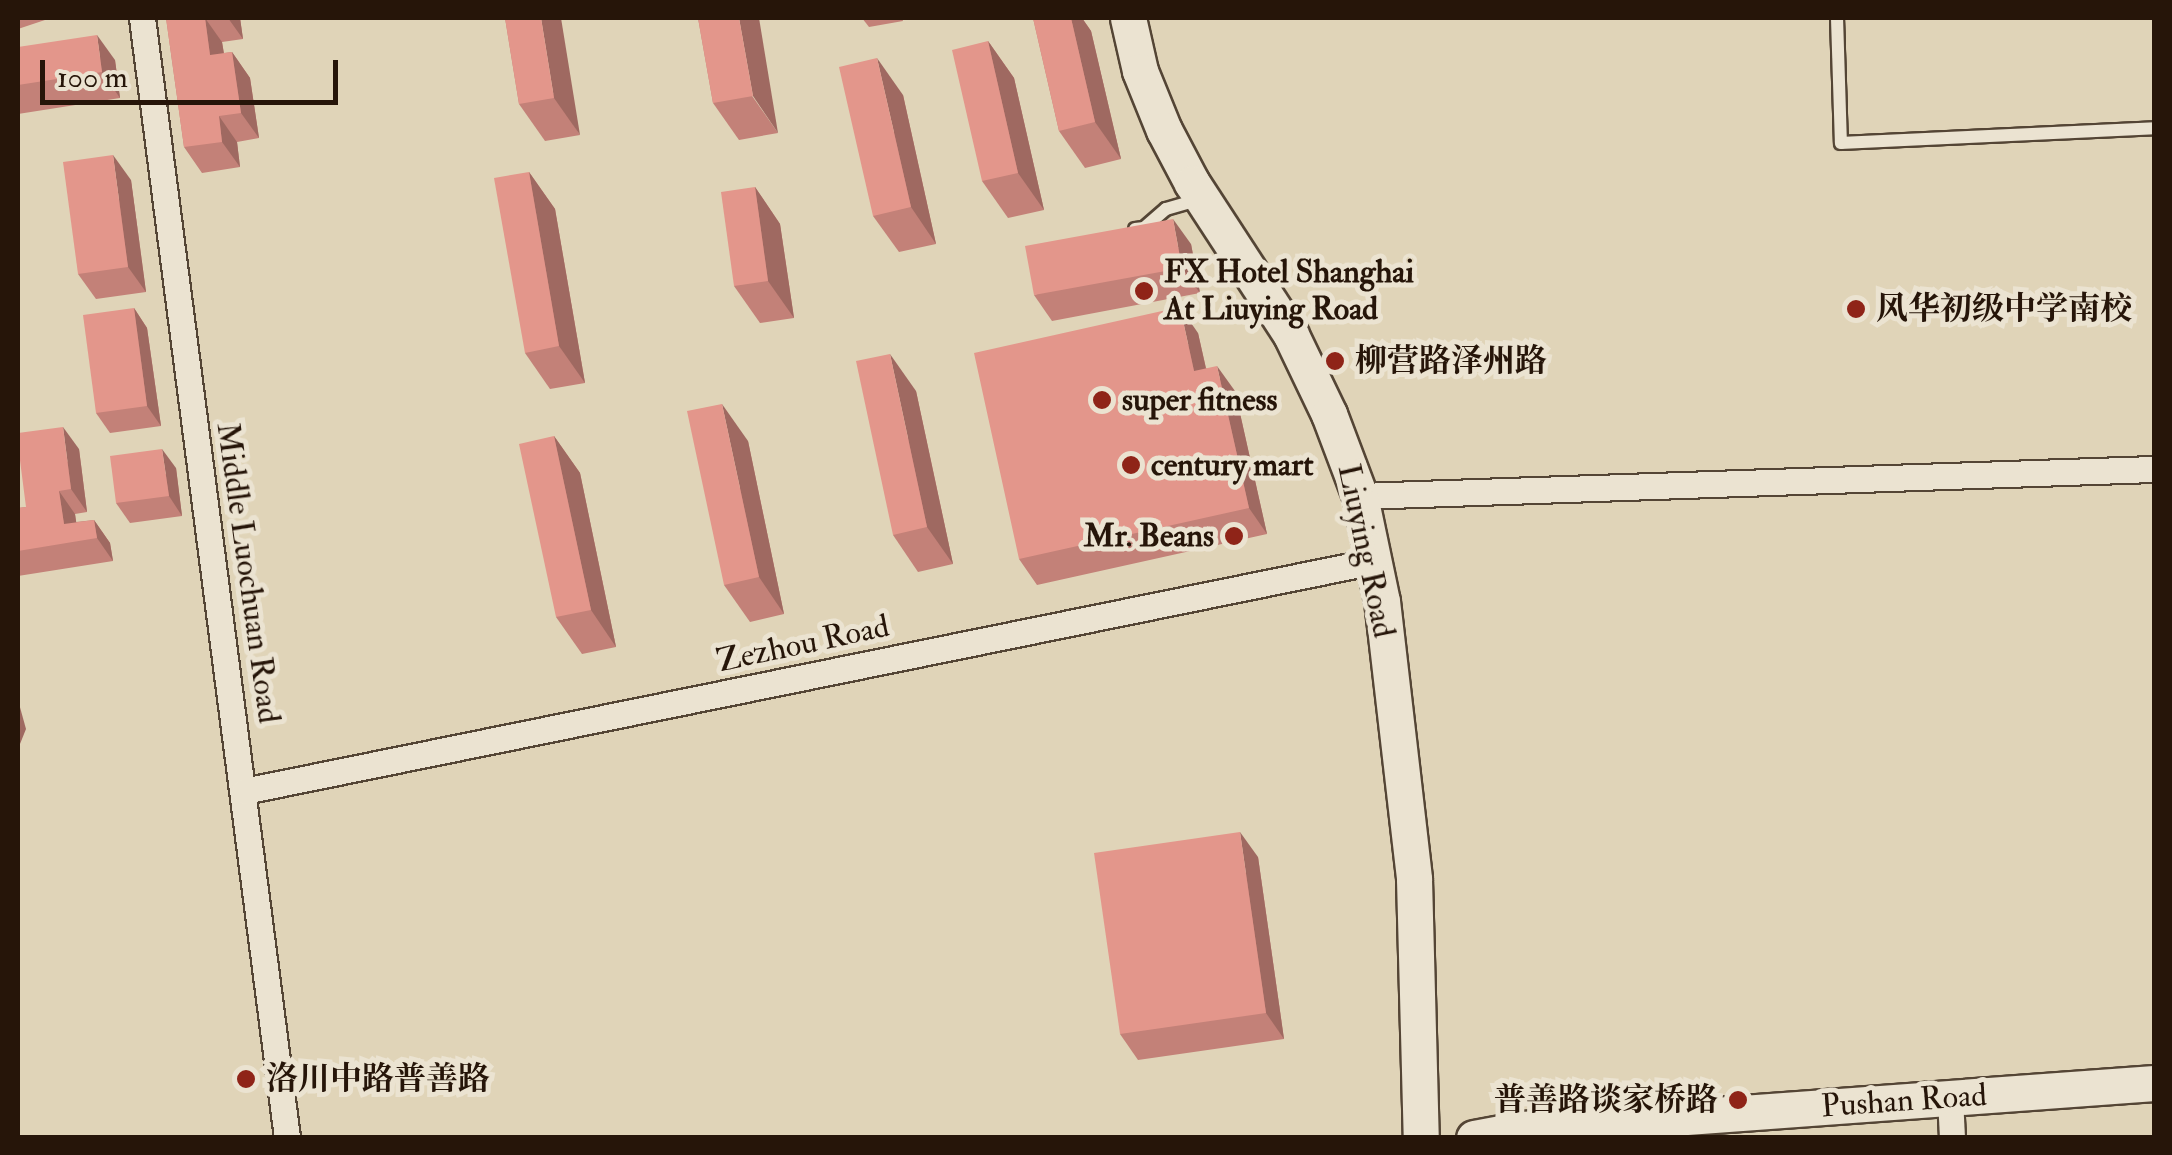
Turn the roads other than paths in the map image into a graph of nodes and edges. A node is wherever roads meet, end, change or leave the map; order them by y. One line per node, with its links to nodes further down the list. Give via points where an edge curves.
1 (142, 18): 10 (street, Middle Luochuan Road)
2 (1128, 18): 5 (main road, Liuying Road, via 1164,130)
3 (1837, 18): 4 (lane, via 1841,143)
4 (2154, 128)
5 (1202, 199): 6 (lane, via 1166,209 1144,228); 8 (main road, Liuying Road, via 1291,335)
6 (1125, 230)
7 (2154, 469): 8 (street)
8 (1360, 496): 9 (main road, Liuying Road)
9 (1374, 560): 10 (street, Zezhou Road); 15 (main road, Liuying Road, via 1414,880)
10 (244, 791): 14 (street, Middle Luochuan Road)
11 (2154, 1083): 13 (main road, Pushan Road)
12 (2154, 1106): 13 (main road, Pushan Road)
13 (1951, 1119): 16 (main road, Pushan Road, via 1522,1129); 17 (main road, Pushan Road)
14 (287, 1138)
15 (1421, 1138)
16 (1474, 1138)
17 (1694, 1138)

